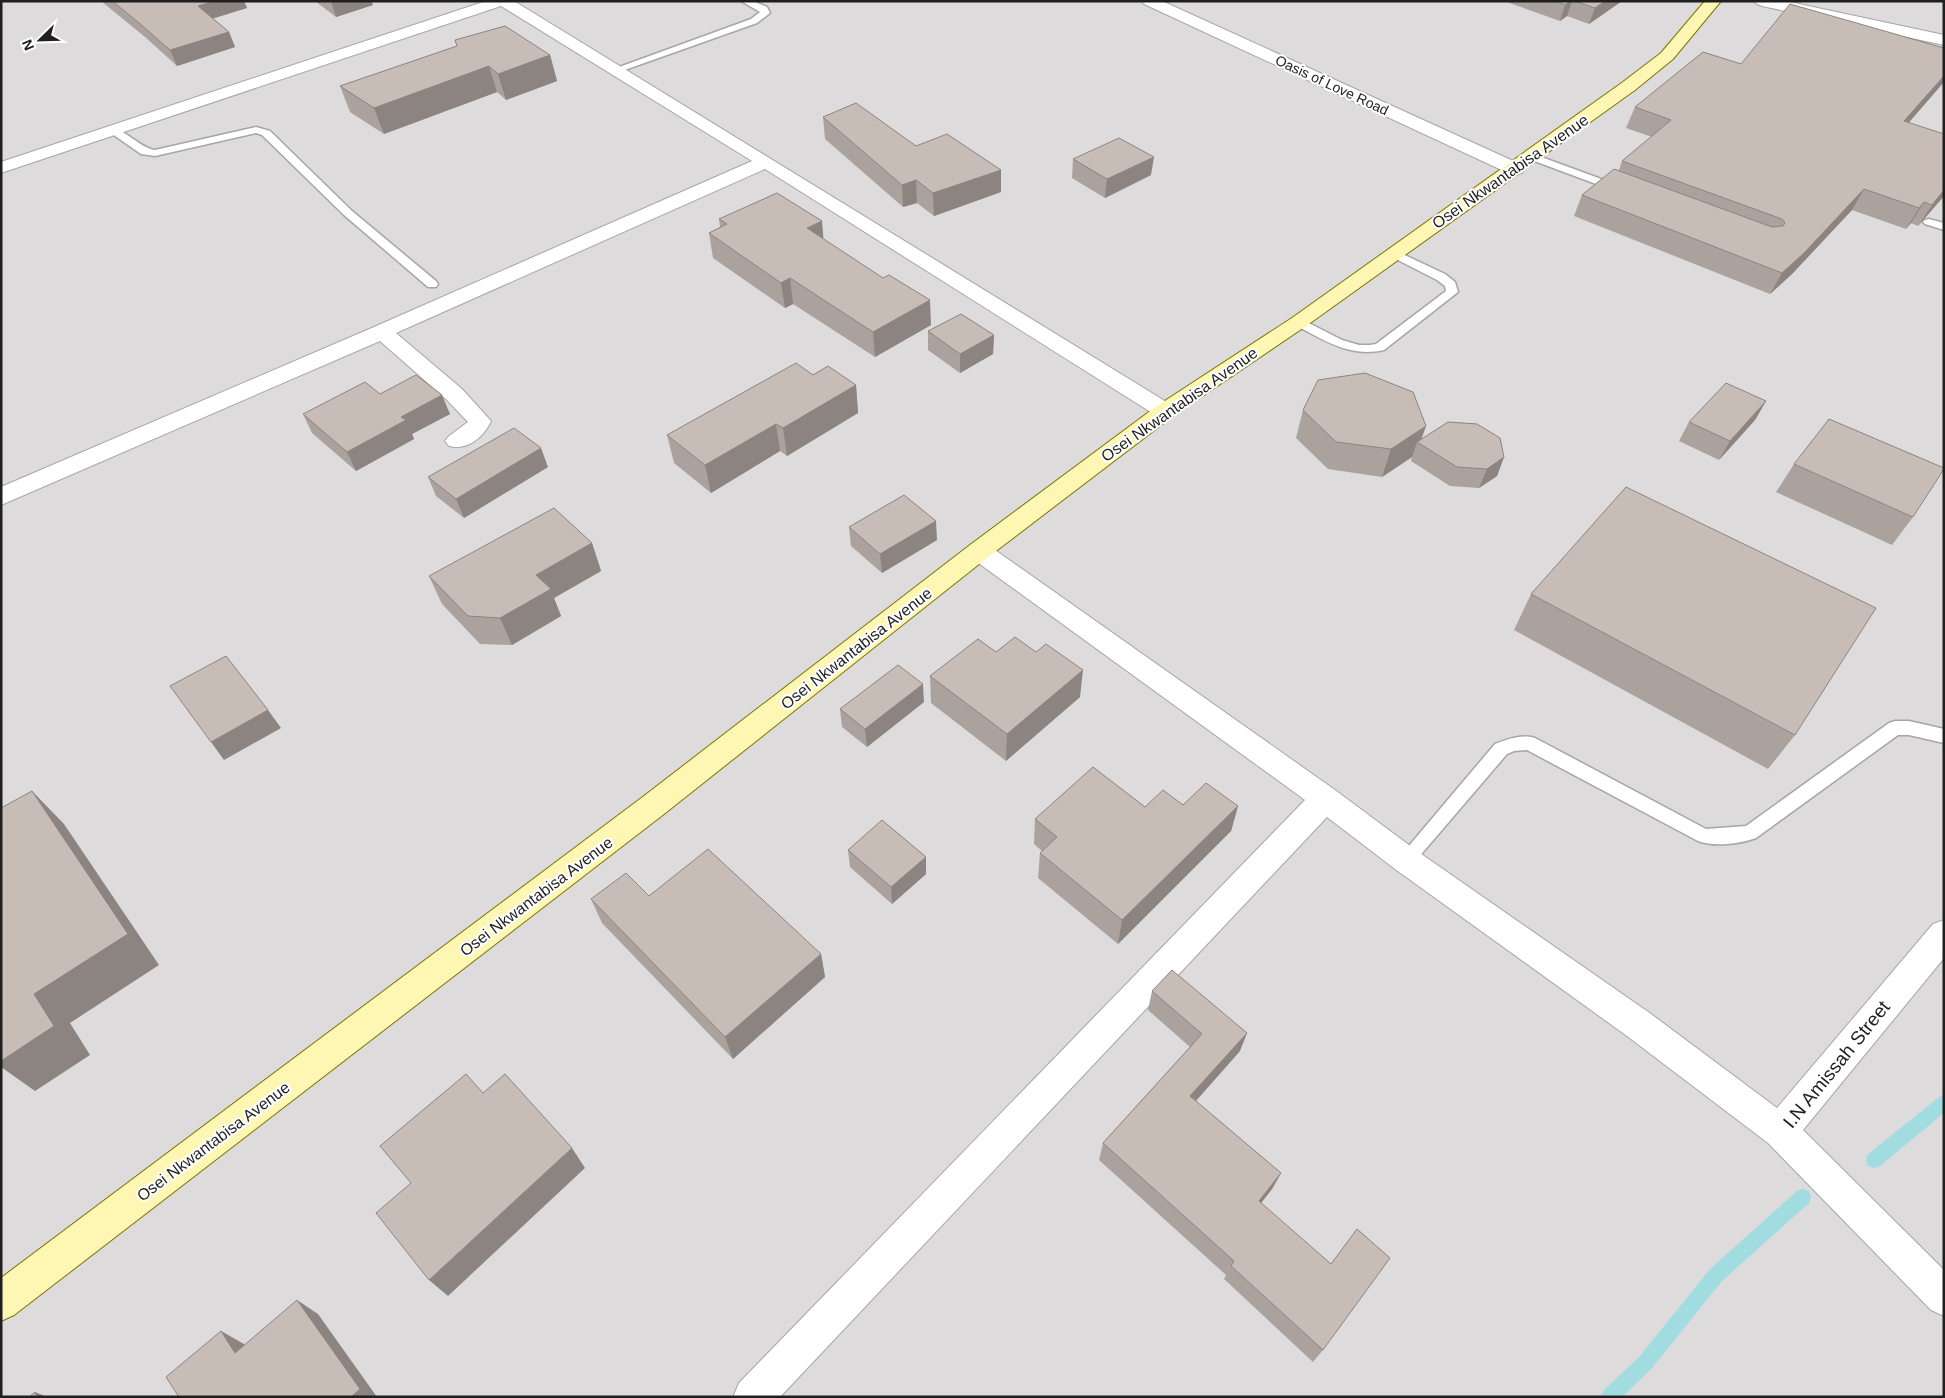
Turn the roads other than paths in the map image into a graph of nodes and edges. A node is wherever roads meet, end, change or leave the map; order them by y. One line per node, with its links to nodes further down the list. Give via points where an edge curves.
1 (745, 1): 7 (lane, via 764,9 765,14 754,21)
2 (1149, 1): 10 (street, Oasis of Love Road)
3 (1714, 1): 10 (street, Osei Nkwantabisa Avenue, via 1667,56)
4 (1762, 1): 6 (street)
5 (506, 2): 7 (street); 8 (street)
6 (1944, 40)
7 (616, 70): 9 (street)
8 (113, 131): 11 (street); 16 (lane, via 145,152 154,153 256,130 266,133 348,213)
9 (766, 162): 18 (street); 19 (street)
10 (1524, 163): 12 (lane); 15 (street, Osei Nkwantabisa Avenue)
11 (1, 168)
12 (1626, 191)
13 (1929, 222): 14 (lane)
14 (1944, 227)
15 (1394, 254): 17 (street, Osei Nkwantabisa Avenue); 17 (lane, via 1441,276 1451,285 1452,292 1372,350 1345,345)
16 (432, 284)
17 (1299, 322): 19 (street, Osei Nkwantabisa Avenue)
18 (382, 332): 20 (street, via 454,394 480,421 476,429); 21 (street)
19 (1165, 411): 22 (street, Osei Nkwantabisa Avenue)
20 (458, 441)
21 (1, 497)
22 (979, 551): 24 (street); 29 (street, Osei Nkwantabisa Avenue, via 654,805)
23 (1944, 736): 25 (lane, via 1895,728 1750,833 1728,836 1704,836 1529,743 1513,744 1501,749)
24 (1325, 799): 25 (street); 30 (street)
25 (1406, 860): 27 (street, via 1639,1025)
26 (1944, 934): 27 (street, I.N Amissah Street)
27 (1780, 1131): 28 (street, I.N Amissah Street)
28 (1944, 1297)
29 (1, 1302)
30 (753, 1397)

